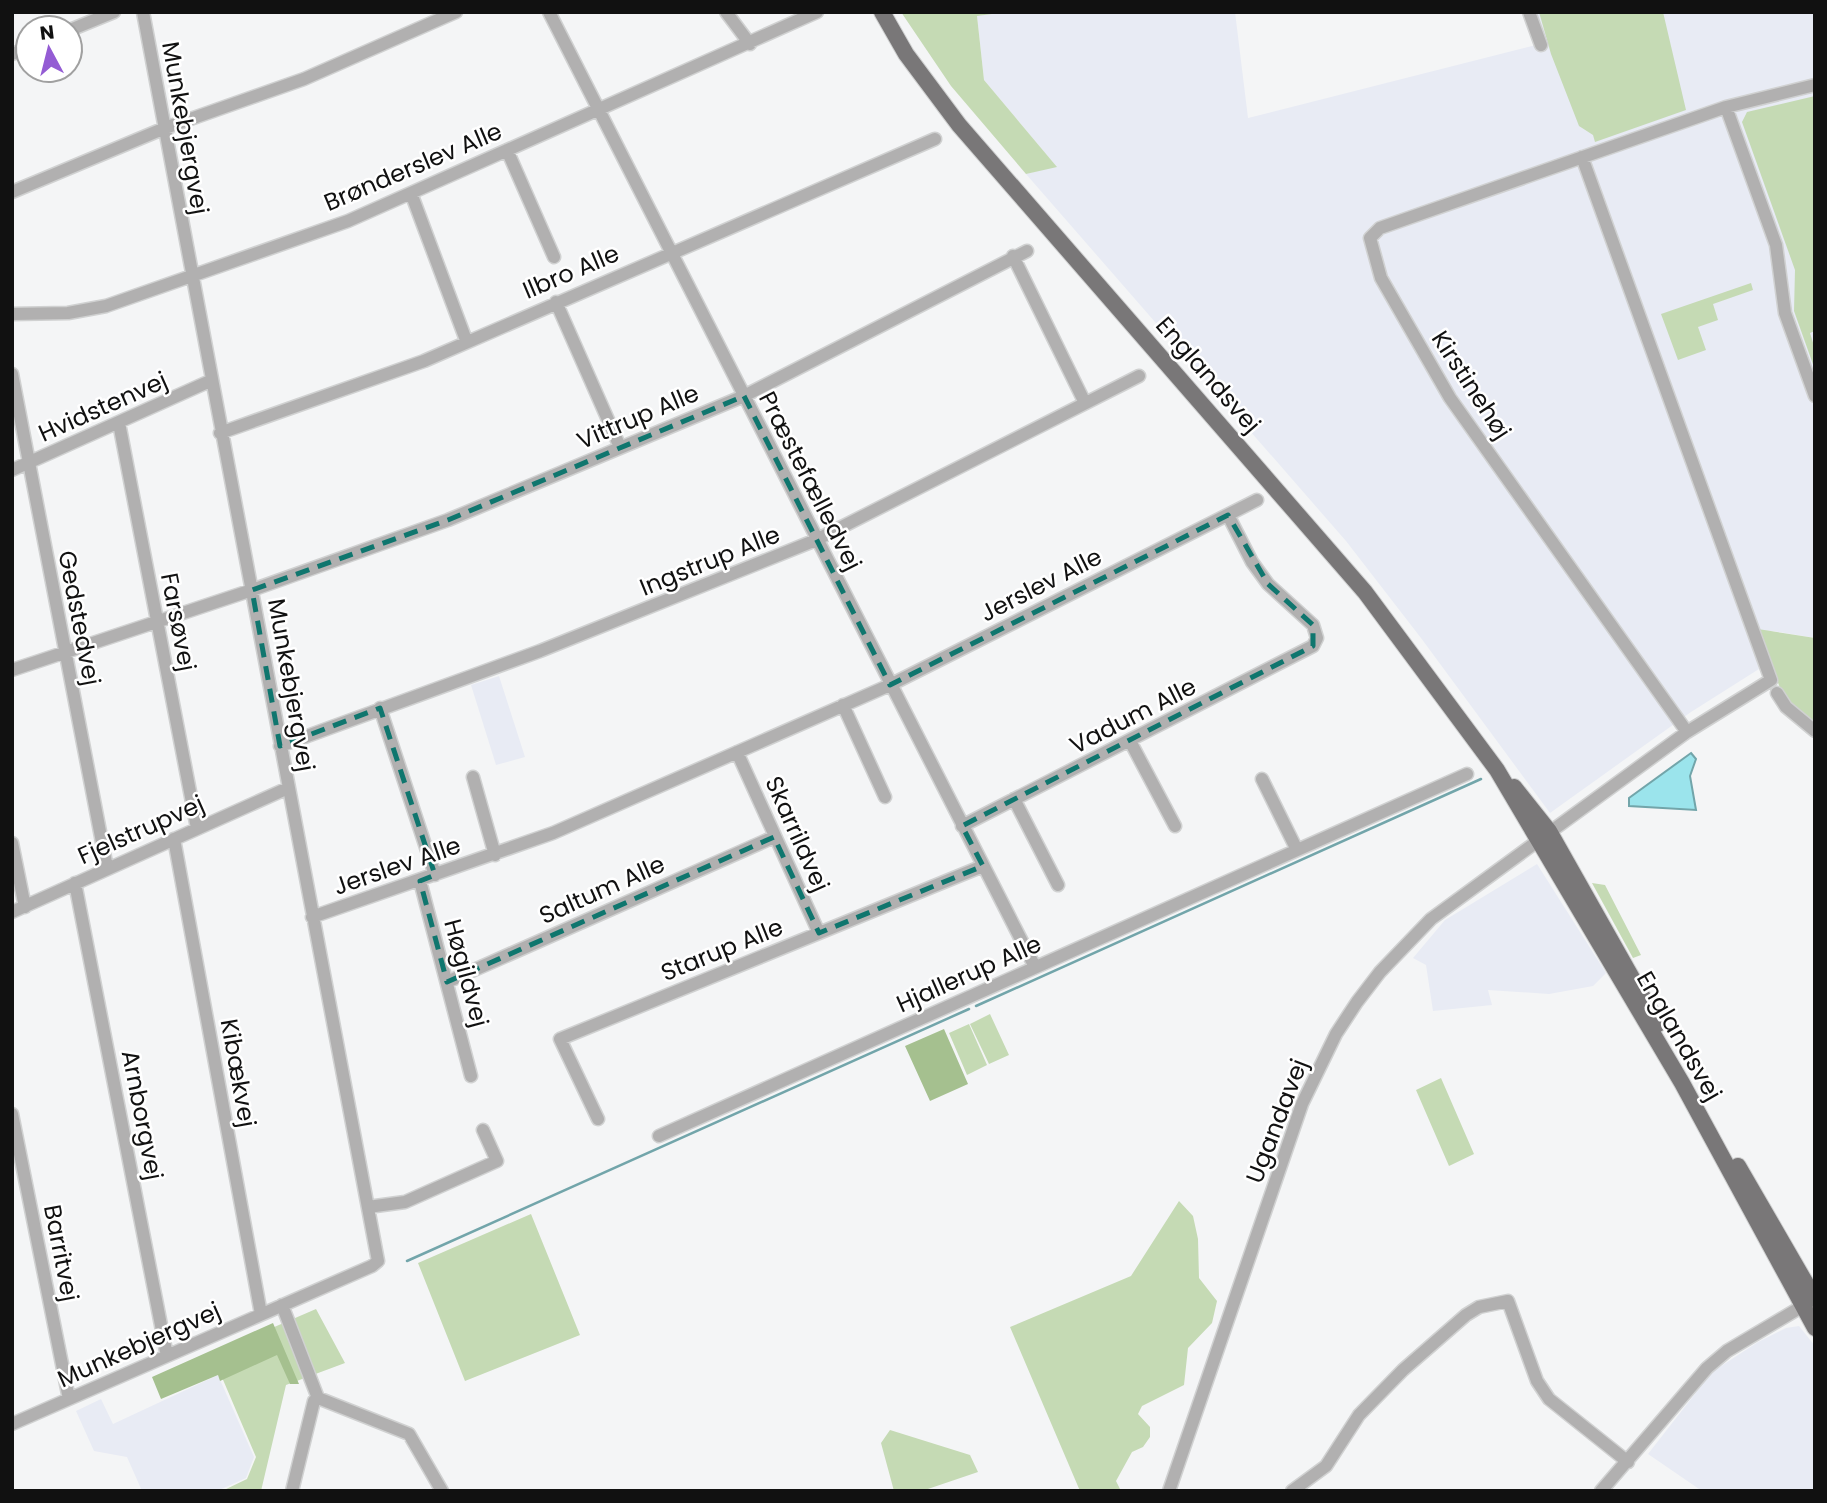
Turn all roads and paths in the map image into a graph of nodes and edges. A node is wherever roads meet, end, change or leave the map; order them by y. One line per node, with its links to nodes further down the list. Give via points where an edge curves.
1 (114, 12): 9 (street)
2 (143, 12): 15 (street, Munkebjergvej)
3 (456, 12): 15 (street, via 304,79)
4 (549, 12): 14 (street, Præstefælledvej)
5 (726, 12): 10 (street)
6 (817, 12): 10 (street, Brønderslev Alle)
7 (882, 12): 65 (main road, Englandsvej, via 906,54 959,125 1365,592)
8 (1529, 12): 11 (street)
9 (84, 24)
10 (750, 44): 14 (street, Brønderslev Alle)
11 (1541, 45)
12 (1815, 85): 13 (street, Kirstinehøj)
13 (1726, 107): 18 (street, Kirstinehøj); 33 (street, via 1776,245 1785,313)
14 (598, 110): 17 (street, Brønderslev Alle); 22 (street, Præstefælledvej)
15 (165, 128): 19 (street); 25 (street, Munkebjergvej)
16 (935, 139): 22 (street, Ilbro Alle)
17 (507, 150): 20 (street, Brønderslev Alle); 24 (street)
18 (1582, 157): 52 (street, via 1771,681); 52 (street, Kirstinehøj, via 1381,228 1373,232 1370,243 1381,278 1450,398)
19 (12, 192)
20 (411, 193): 25 (street, Brønderslev Alle, via 348,221); 28 (street)
21 (1027, 251): 23 (street, Vittrup Alle)
22 (672, 253): 26 (street, Ilbro Alle); 32 (street, Præstefælledvej)
23 (1013, 256): 32 (street, Vittrup Alle); 34 (street)
24 (554, 257)
25 (190, 276): 27 (street, Brønderslev Alle, via 106,306 68,313); 31 (street, Munkebjergvej)
26 (556, 302): 28 (street, Ilbro Alle); 37 (street)
27 (12, 314)
28 (466, 340): 36 (street, Ilbro Alle, via 424,361)
29 (12, 374): 38 (street, Gedstedvej)
30 (1139, 376): 34 (street, Ingstrup Alle)
31 (210, 382): 35 (street, Hvidstenvej); 36 (street, Munkebjergvej)
32 (744, 396): 37 (street, Vittrup Alle); 42 (street, Præstefælledvej)
33 (1815, 396)
34 (1085, 403): 42 (street, Ingstrup Alle)
35 (118, 424): 38 (street, Hvidstenvej); 44 (street, Farsøvej)
36 (220, 433): 43 (street, Munkebjergvej)
37 (620, 447): 43 (street, Vittrup Alle, via 448,520)
38 (28, 463): 39 (street, Hvidstenvej); 45 (street, Gedstedvej)
39 (12, 470)
40 (1256, 500): 41 (street, Jerslev Alle)
41 (1228, 514): 47 (street, Jerslev Alle); 53 (street, Vadum Alle, via 1252,562 1268,584 1313,625 1317,638 1308,651)
42 (816, 540): 47 (street, Præstefælledvej); 50 (street, Ingstrup Alle, via 540,651)
43 (252, 590): 44 (street, Vittrup Alle); 54 (street, Munkebjergvej)
44 (156, 622): 45 (street, Vittrup Alle); 64 (street, Farsøvej)
45 (64, 653): 46 (street, Vittrup Alle); 72 (street, Gedstedvej)
46 (12, 670)
47 (890, 685): 49 (street, Jerslev Alle); 62 (street, Præstefælledvej)
48 (1777, 693): 51 (street, via 1786,707)
49 (843, 705): 55 (street, Jerslev Alle); 60 (street)
50 (380, 708): 54 (street, Ingstrup Alle); 73 (street)
51 (1815, 731)
52 (1688, 732): 65 (street)
53 (1130, 741): 61 (street, Vadum Alle); 63 (street)
54 (281, 746): 59 (street, Munkebjergvej)
55 (737, 752): 66 (street, Skarrildvej); 70 (street, Jerslev Alle)
56 (1467, 774): 69 (street, Hjallerup Alle)
57 (473, 777): 70 (street, Jerslev Alle)
58 (1262, 779): 69 (street)
59 (288, 788): 64 (street, Fjelstrupvej); 79 (street, Munkebjergvej)
60 (885, 797)
61 (1014, 799): 62 (street, Vadum Alle); 76 (street)
62 (962, 826): 71 (street, Præstefælledvej)
63 (1175, 826)
64 (197, 828): 67 (street, Fjelstrupvej)
65 (1543, 836): 89 (main road, Englandsvej); 100 (street, Ugandavej, via 1431,919 1380,972 1336,1034 1302,1104)
66 (774, 837): 80 (street, Skarrildvej); 82 (street, Saltum Alle)
67 (174, 839): 72 (street, Fjelstrupvej); 91 (street, Kibækvej)
68 (12, 843): 77 (street)
69 (1297, 850): 81 (street, Hjallerup Alle)
70 (495, 855): 73 (street, Jerslev Alle)
71 (983, 866): 80 (street, Starup Alle); 81 (street, Præstefælledvej)
72 (107, 869): 75 (street, Fjelstrupvej)
73 (435, 875): 74 (street, Jerslev Alle)
74 (420, 881): 79 (street, Jerslev Alle); 82 (street, Høgildvej)
75 (75, 883): 77 (street, Fjelstrupvej); 93 (street, Arnborgvej)
76 (1058, 885)
77 (25, 906): 78 (street, Fjelstrupvej)
78 (12, 912)
79 (312, 917): 88 (street, Munkebjergvej)
80 (819, 933): 85 (street, Starup Alle, via 559,1039)
81 (1035, 967): 87 (street, Hjallerup Alle)
82 (447, 982): 83 (street, Høgildvej)
83 (471, 1076)
84 (12, 1114): 95 (street, Barritvej)
85 (598, 1119)
86 (483, 1130): 88 (street, via 497,1161 405,1202)
87 (659, 1136)
88 (368, 1207): 90 (street, Munkebjergvej, via 378,1261)
89 (1811, 1302): 92 (main road, Englandsvej); 97 (street, via 1727,1351 1707,1368)
90 (282, 1305): 91 (street, Munkebjergvej); 94 (street)
91 (261, 1314): 93 (street, Munkebjergvej)
92 (1815, 1328)
93 (167, 1356): 95 (street, Munkebjergvej)
94 (318, 1398): 98 (street); 99 (street, via 409,1434)
95 (69, 1399): 96 (street, Munkebjergvej)
96 (12, 1424)
97 (1628, 1462): 101 (street, via 1549,1399 1537,1381 1508,1301 1466,1315 1403,1370 1359,1415 1326,1466); 102 (street)
98 (292, 1491)
99 (442, 1491)
100 (1169, 1491)
101 (1292, 1491)
102 (1601, 1491)

